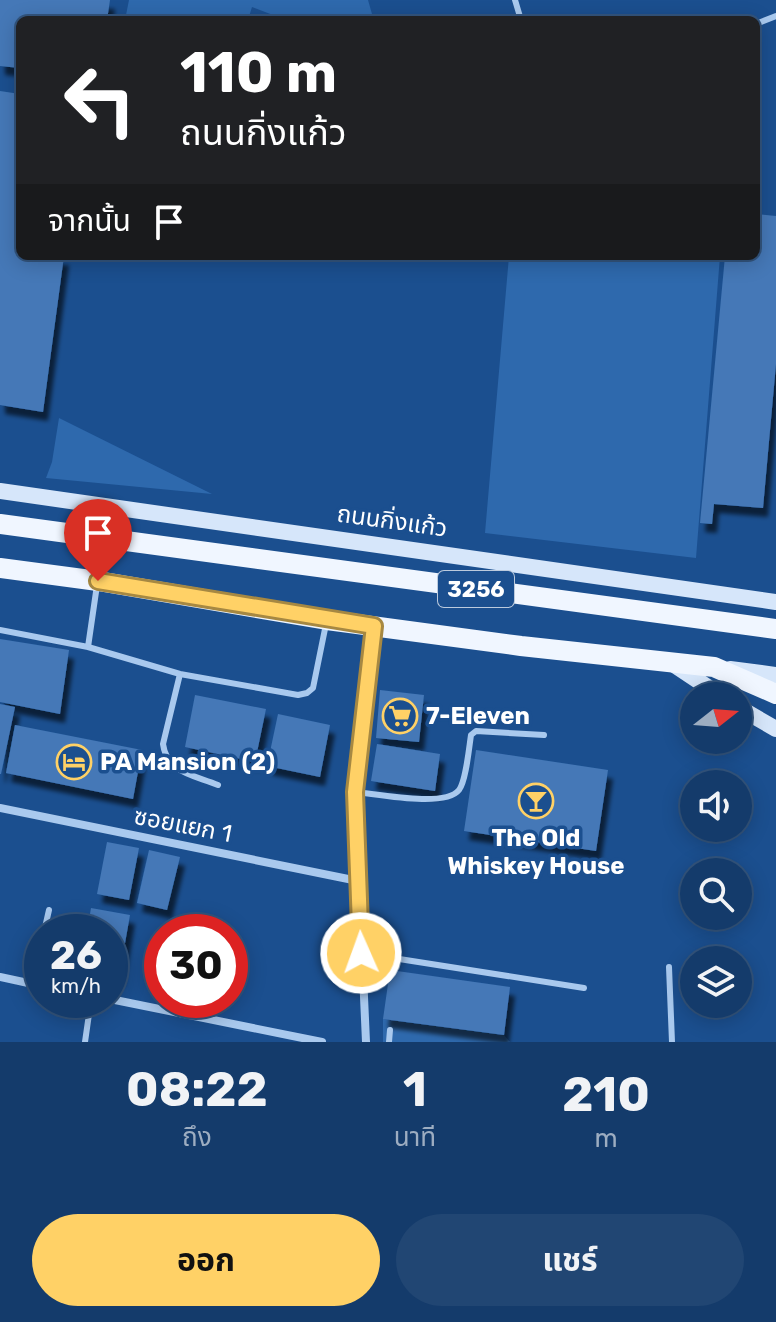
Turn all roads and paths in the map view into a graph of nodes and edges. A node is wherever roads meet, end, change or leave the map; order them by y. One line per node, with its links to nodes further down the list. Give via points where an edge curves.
1 (0, 491): 5 (main road, ถนนกิ่งแก้ว / 3256)
2 (0, 524): 8 (main road, 3256)
3 (0, 568): 4 (main road, 3256)
4 (98, 581): 6 (main road, 3256); 10 (lane)
5 (776, 602)
6 (327, 620): 7 (main road, 3256); 13 (lane, via 318,676 307,693)
7 (374, 626): 11 (main road, 3256); 21 (street)
8 (776, 629)
9 (0, 630): 10 (lane)
10 (88, 647): 13 (lane)
11 (670, 662): 12 (main road, 3256); 15 (main road)
12 (714, 667): 14 (main road, 3256); 16 (main road, 3256)
13 (180, 674): 20 (lane, via 164,755 170,766)
14 (776, 675)
15 (700, 682)
16 (776, 694)
17 (752, 715): 18 (main road)
18 (776, 729)
19 (544, 735): 21 (lane, via 476,731 461,789 452,797)
20 (218, 785)
21 (355, 792): 23 (street)
22 (0, 808): 23 (street, ซอยแยก 1)
23 (358, 881): 26 (street)
24 (49, 910): 25 (lane)
25 (48, 914)
26 (361, 953): 30 (lane); 36 (street)
27 (669, 967): 38 (lane)
28 (0, 977): 29 (street)
29 (24, 982)
30 (584, 988)
31 (128, 1003): 35 (street)
32 (88, 1018): 34 (lane)
33 (390, 1030): 37 (lane)
34 (85, 1042)
35 (322, 1042)
36 (366, 1042)
37 (389, 1042)
38 (672, 1042)

